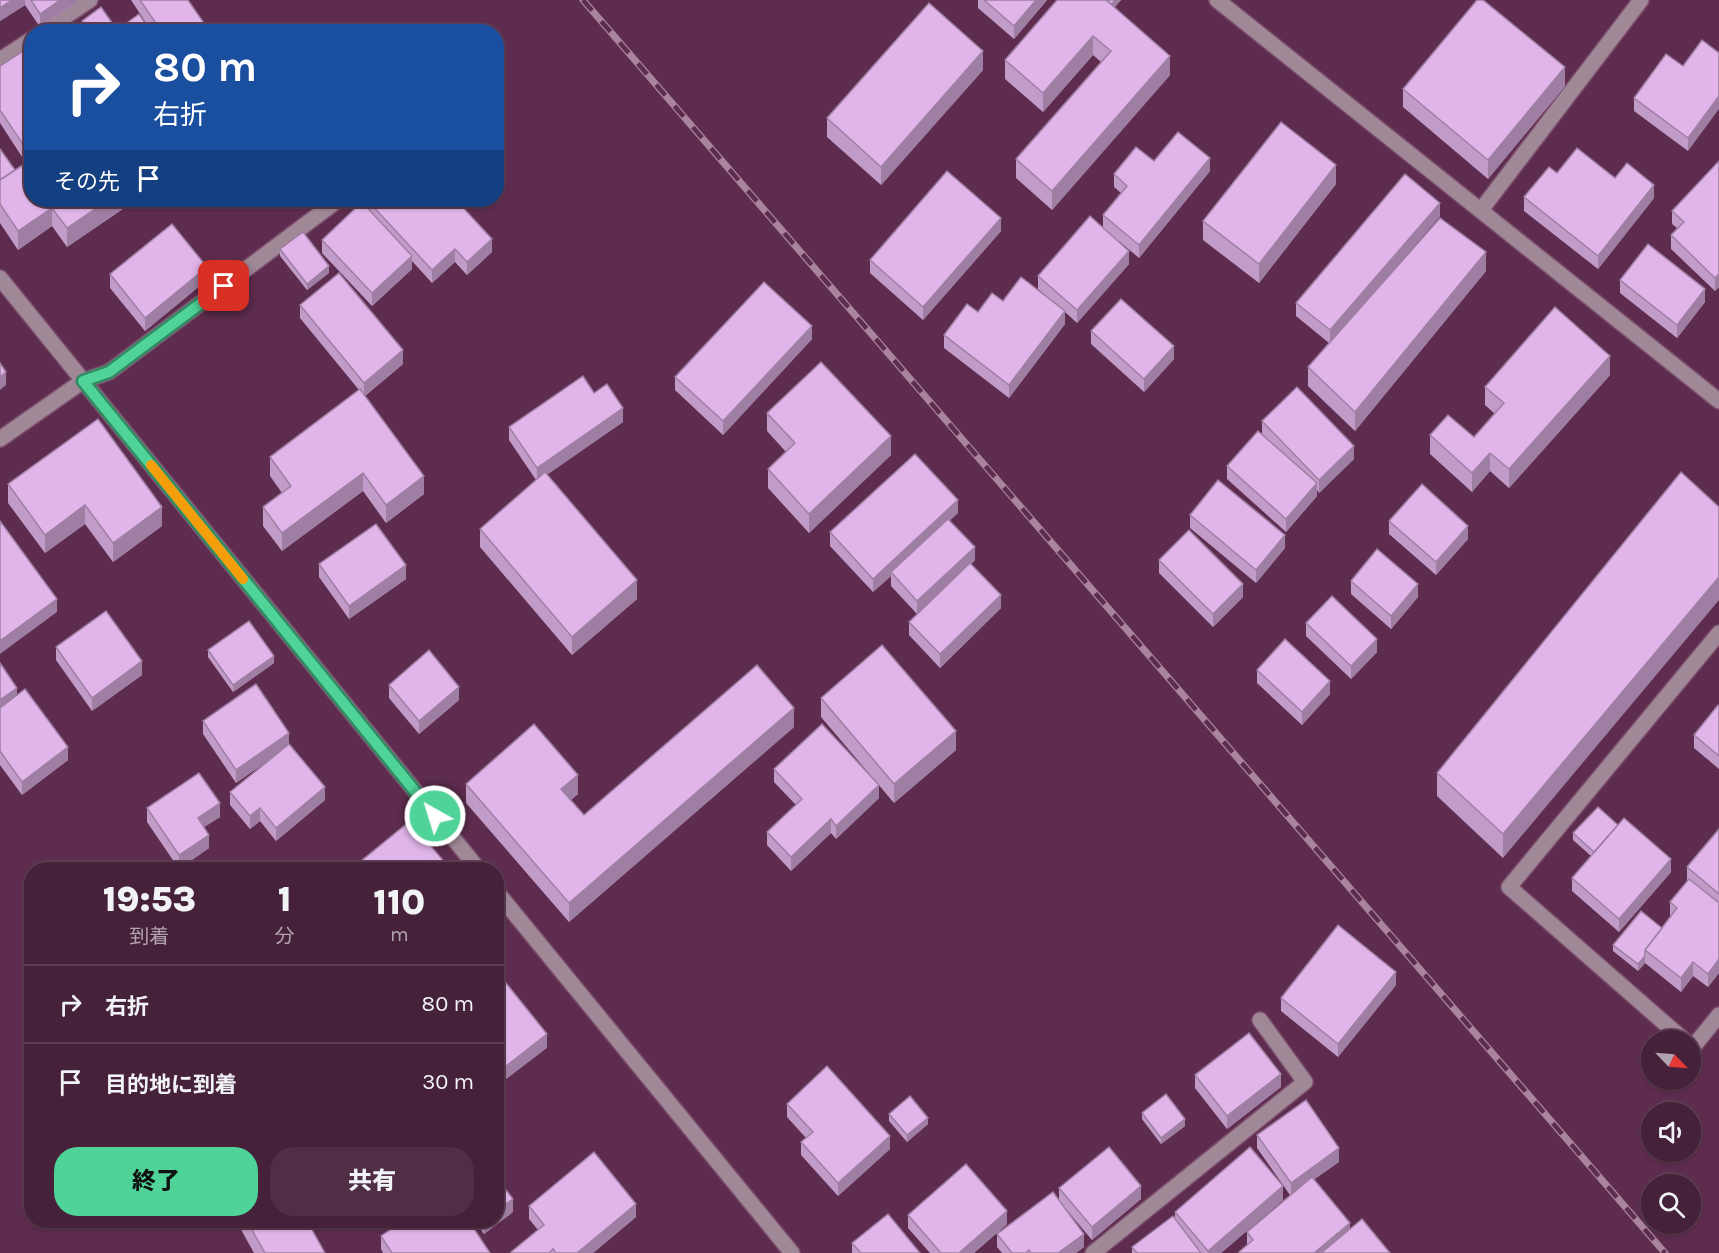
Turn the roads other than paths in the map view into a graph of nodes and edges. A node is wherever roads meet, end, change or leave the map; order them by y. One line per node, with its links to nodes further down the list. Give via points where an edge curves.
1 (90, 0): 4 (street)
2 (1217, 0): 8 (street)
3 (1641, 0): 8 (street)
4 (54, 24)
5 (24, 44): 6 (street)
6 (0, 60)
7 (329, 207): 10 (street, via 109,372)
8 (1480, 210): 11 (street)
9 (0, 278): 10 (street)
10 (83, 381): 12 (street); 14 (street)
11 (1719, 401)
12 (0, 439)
13 (1719, 633): 18 (street, via 1509,887)
14 (473, 862)
15 (504, 901): 20 (street)
16 (1719, 1015): 19 (street)
17 (1260, 1020): 21 (street, via 1305,1082)
18 (1672, 1030)
19 (1701, 1037)
20 (792, 1253)
21 (1093, 1253)

